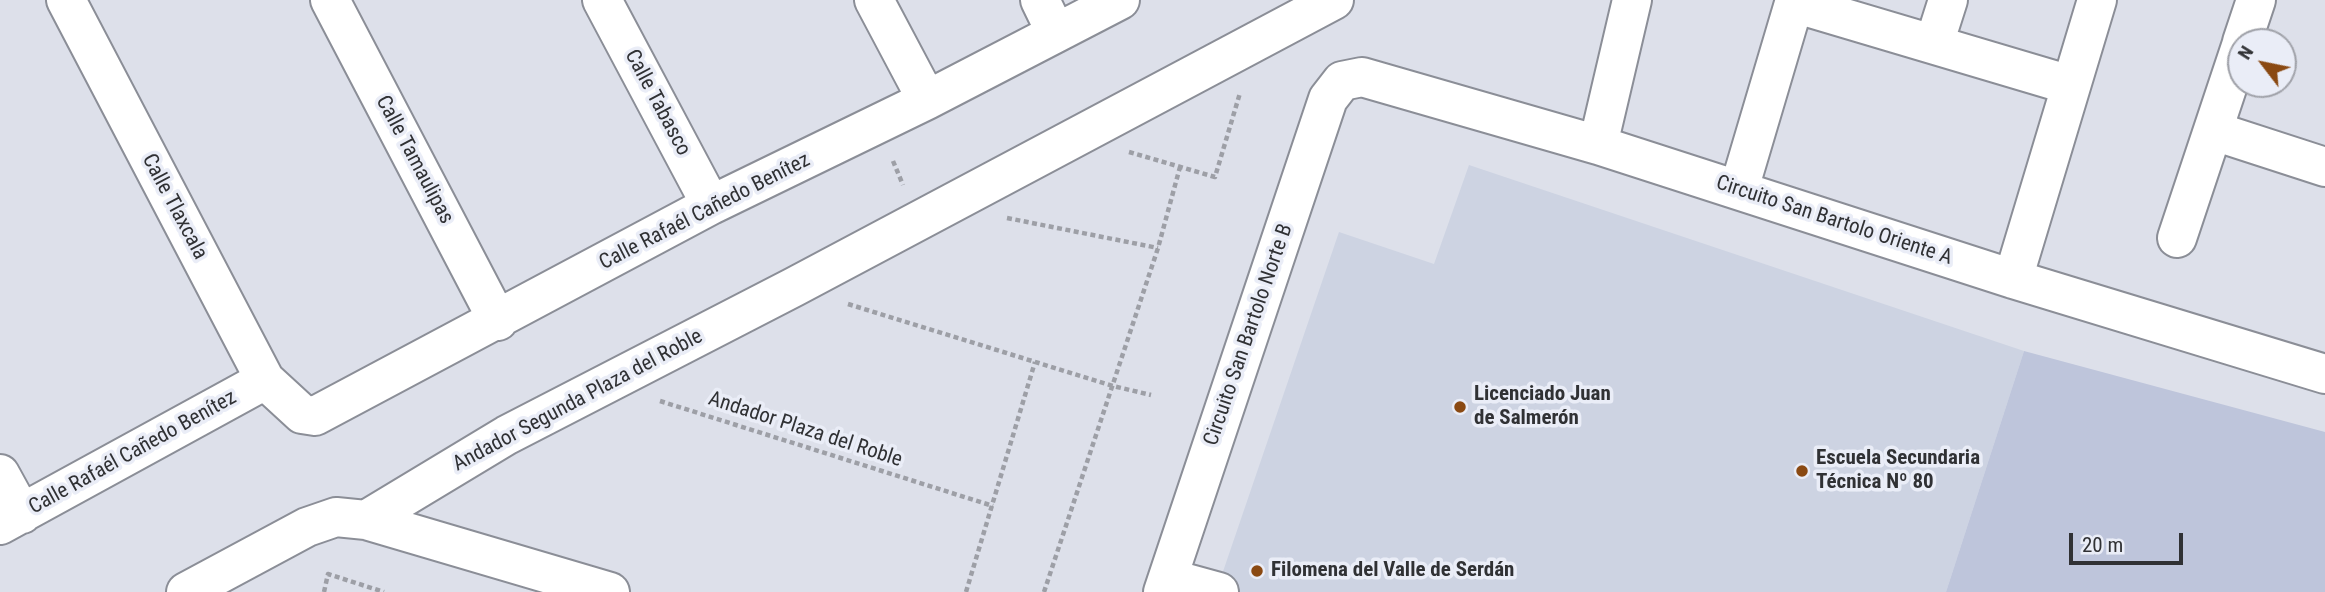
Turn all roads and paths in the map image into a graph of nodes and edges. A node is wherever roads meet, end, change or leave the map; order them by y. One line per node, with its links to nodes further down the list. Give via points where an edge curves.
1 (66, 0): 36 (street, Calle Tlaxcala)
2 (330, 0): 33 (street, Calle Tamaulipas)
3 (603, 0): 27 (street, Calle Tabasco)
4 (874, 0): 19 (street)
5 (1120, 0): 12 (street, Calle Rafaél Cañedo Benítez)
6 (1334, 0): 14 (street, Andador Segunda Plaza del Roble)
7 (1632, 0): 23 (street)
8 (1948, 0): 15 (street)
9 (2097, 0): 17 (street)
10 (2256, 0): 13 (street)
11 (1794, 2): 15 (street); 26 (street)
12 (1048, 17): 19 (street, Calle Rafaél Cañedo Benítez)
13 (2247, 28)
14 (1254, 44): 22 (street, Andador Segunda Plaza del Roble); 24 (path, via 1215,177)
15 (1934, 44): 17 (street)
16 (1342, 80): 23 (street, Circuito San Bartolo Oriente A, via 1362,77); 46 (street, Circuito San Bartolo Norte B, via 1328,99)
17 (2070, 85): 31 (street)
18 (2227, 91): 21 (street)
19 (928, 100): 20 (street, Calle Rafaél Cañedo Benítez)
20 (877, 125): 27 (street, Calle Rafaél Cañedo Benítez); 28 (path)
21 (2214, 131): 25 (street); 29 (street)
22 (1078, 137): 24 (path); 28 (street, Andador Segunda Plaza del Roble)
23 (1598, 145): 26 (street, Circuito San Bartolo Oriente A)
24 (1180, 167): 30 (path)
25 (2325, 167)
26 (1739, 190): 31 (street, Circuito San Bartolo Oriente A)
27 (711, 205): 33 (street, Calle Rafaél Cañedo Benítez)
28 (933, 213): 30 (path); 32 (street, Andador Segunda Plaza del Roble)
29 (2177, 238)
30 (1157, 248): 38 (path)
31 (2014, 279): 35 (street, Circuito San Bartolo Oriente A)
32 (794, 287): 34 (path); 37 (street, Andador Segunda Plaza del Roble)
33 (498, 321): 40 (street, Calle Rafaél Cañedo Benítez, via 316,416 302,414)
34 (1035, 362): 38 (path); 42 (path)
35 (2325, 374)
36 (265, 380): 40 (street, Calle Tlaxcala); 44 (street, Calle Rafaél Cañedo Benítez)
37 (606, 384): 42 (path, Andador Plaza del Roble); 43 (street, Andador Segunda Plaza del Roble)
38 (1113, 386): 39 (path); 52 (path)
39 (1151, 395)
40 (292, 406)
41 (0, 474): 44 (street)
42 (993, 506): 51 (path)
43 (351, 518): 45 (street); 47 (street, Andador Segunda Plaza del Roble, via 307,527)
44 (11, 520)
45 (544, 582): 50 (street)
46 (1165, 585): 53 (street)
47 (186, 592)
48 (324, 592): 49 (path, via 328,574)
49 (384, 592)
50 (610, 592)
51 (966, 592)
52 (1044, 592)
53 (1219, 592)

